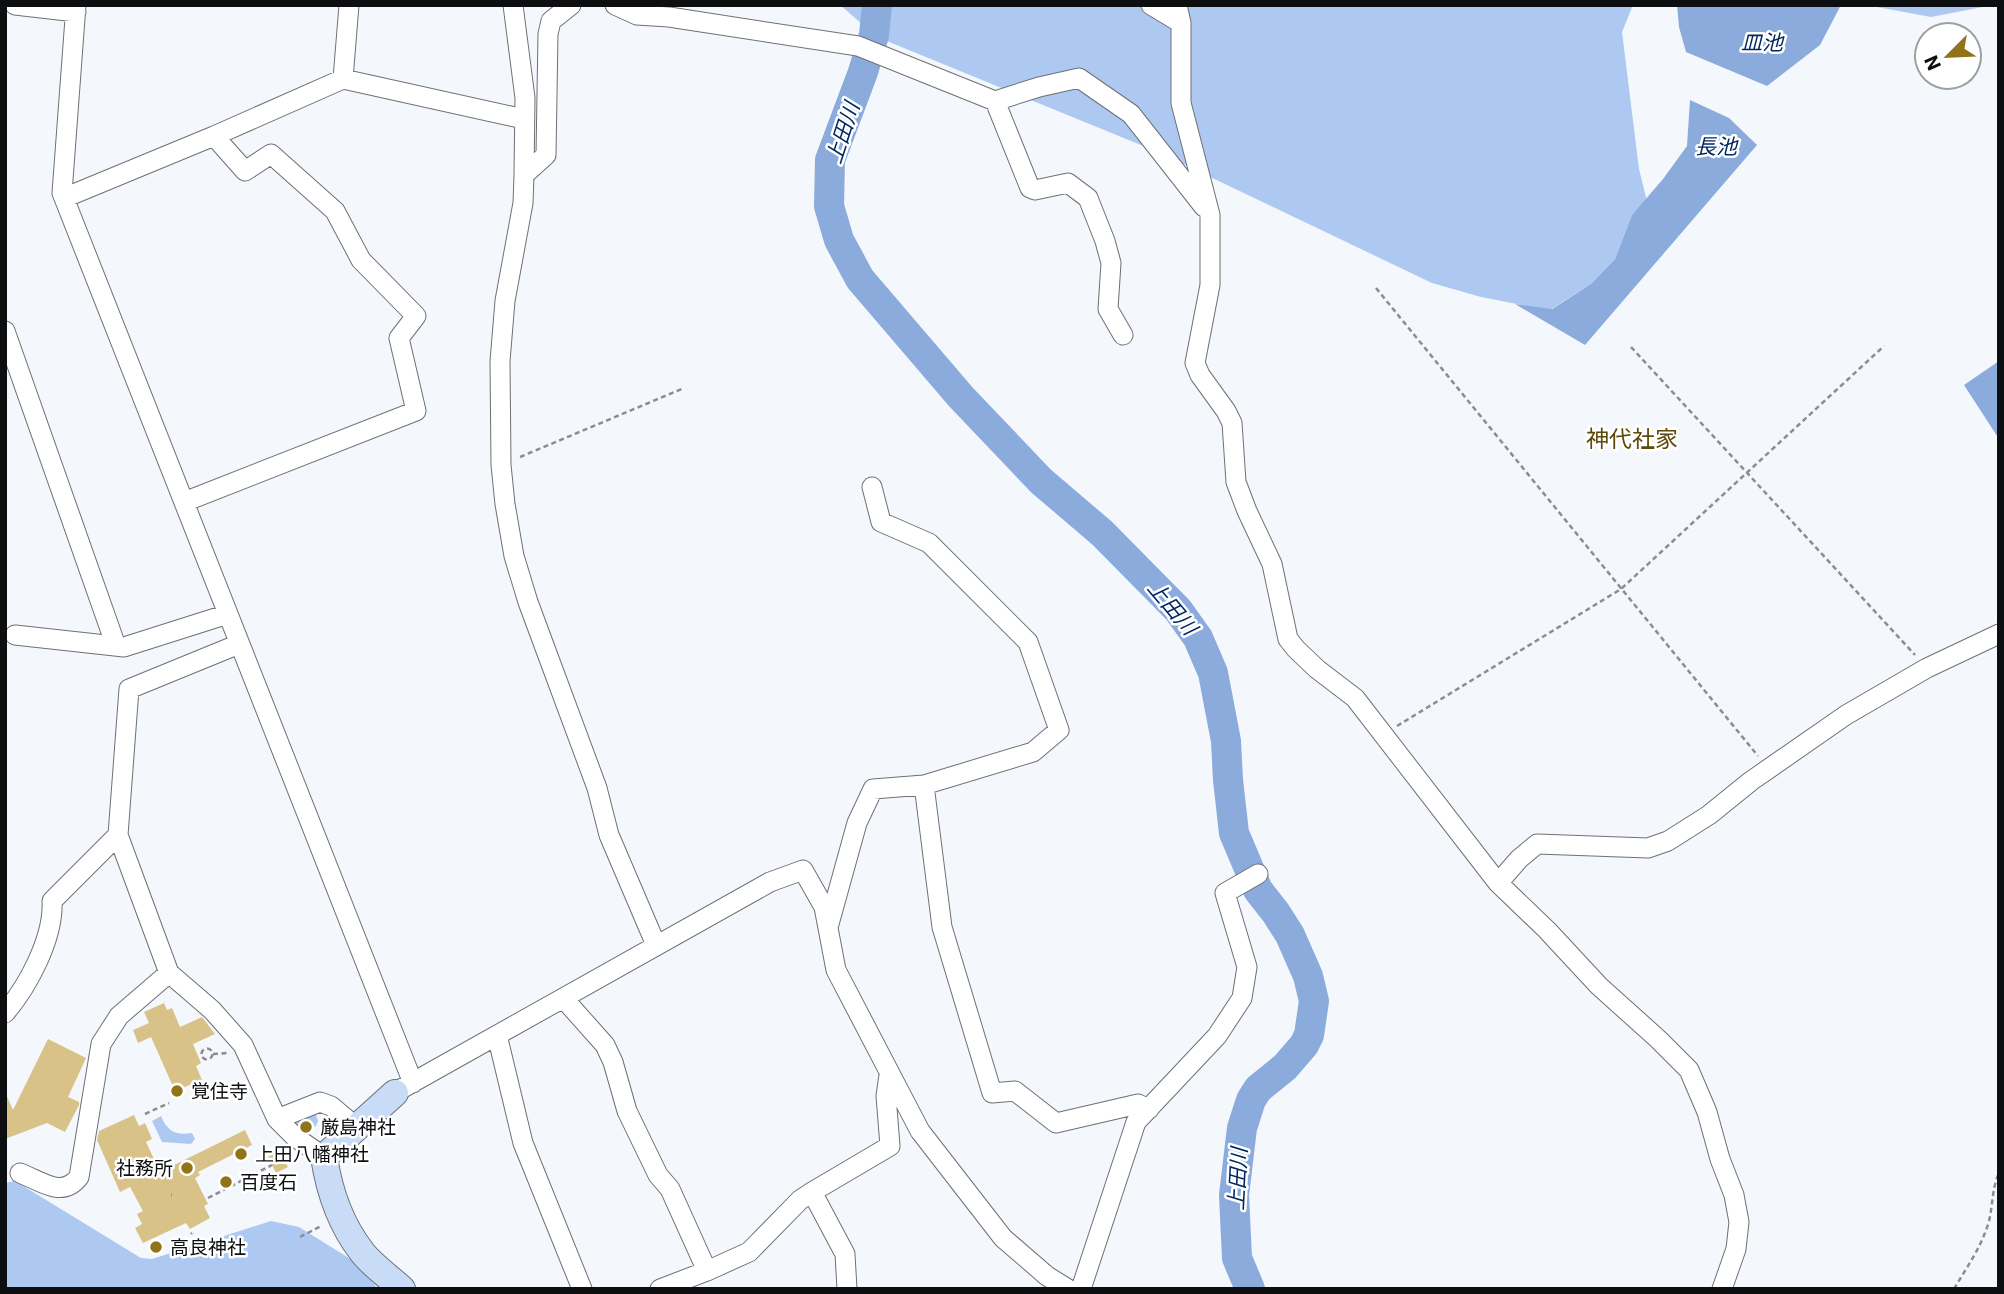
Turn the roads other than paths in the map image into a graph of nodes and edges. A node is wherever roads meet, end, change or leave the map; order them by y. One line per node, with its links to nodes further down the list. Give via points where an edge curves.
1 (15, 5): 7 (street)
2 (349, 5): 9 (street)
3 (513, 5): 11 (street)
4 (571, 5): 13 (street, via 551,21 548,34 546,155)
5 (615, 5): 10 (street, via 636,15 858,46)
6 (1151, 5): 8 (street)
7 (76, 8): 14 (street)
8 (1179, 14): 15 (street, via 1181,103)
9 (343, 79): 11 (street); 12 (street)
10 (995, 101): 15 (street, via 1079,78 1131,114); 17 (street, via 1030,188 1068,183 1088,198 1111,263 1108,309)
11 (524, 119): 13 (street)
12 (214, 136): 14 (street); 19 (street, via 245,171 271,154 335,211 361,260 416,316 399,338 416,411)
13 (524, 175): 30 (street, via 500,361 501,465 514,556 609,835)
14 (64, 198): 19 (street)
15 (1210, 215): 28 (street, via 1210,285 1195,363 1232,423 1236,482 1272,564 1288,639 1355,698)
16 (5, 331): 24 (street)
17 (1123, 335)
18 (872, 487): 25 (street, via 881,522 929,543 1028,642 1059,730 1033,752)
19 (184, 502): 20 (street)
20 (228, 614): 23 (street); 24 (street)
21 (1999, 634): 28 (street, via 1927,668 1846,715 1668,841 1647,848 1537,844)
22 (15, 635): 24 (street)
23 (239, 644): 26 (street, via 129,689); 36 (street)
24 (116, 646)
25 (924, 785): 29 (street, via 873,789 857,823); 37 (street, via 942,927 992,1093 1015,1091 1056,1123 1138,1104)
26 (118, 835): 31 (street); 33 (street, via 52,901 53,915 38,962)
27 (1258, 873): 37 (street, via 1224,893 1247,967 1242,998 1217,1036)
28 (1498, 883): 51 (street, via 1689,1070 1707,1112 1740,1222)
29 (828, 928): 30 (street, via 824,907 803,870 770,882); 35 (street, via 836,970)
30 (656, 945): 32 (street)
31 (169, 973): 38 (street, via 243,1045); 41 (street, via 119,1016 102,1044 79,1177 63,1190)
32 (564, 999): 34 (street); 43 (street, via 606,1045 627,1111 658,1175 670,1189)
33 (5, 1013)
34 (498, 1035): 36 (street); 46 (street, via 523,1143)
35 (889, 1075): 42 (street, via 890,1146); 49 (street, via 919,1131 1003,1238)
36 (404, 1088): 39 (street)
37 (1149, 1108): 50 (street, via 1136,1122)
38 (277, 1119): 39 (street, via 320,1102); 40 (street)
39 (356, 1127): 40 (street)
40 (324, 1157): 45 (street, via 328,1183 352,1236)
41 (20, 1173)
42 (812, 1192): 43 (street, via 749,1252); 48 (street, via 845,1254)
43 (707, 1271): 44 (street)
44 (684, 1284): 47 (street)
45 (401, 1289)
46 (582, 1289)
47 (660, 1289)
48 (848, 1289)
49 (1068, 1289)
50 (1081, 1289)
51 (1722, 1289)

